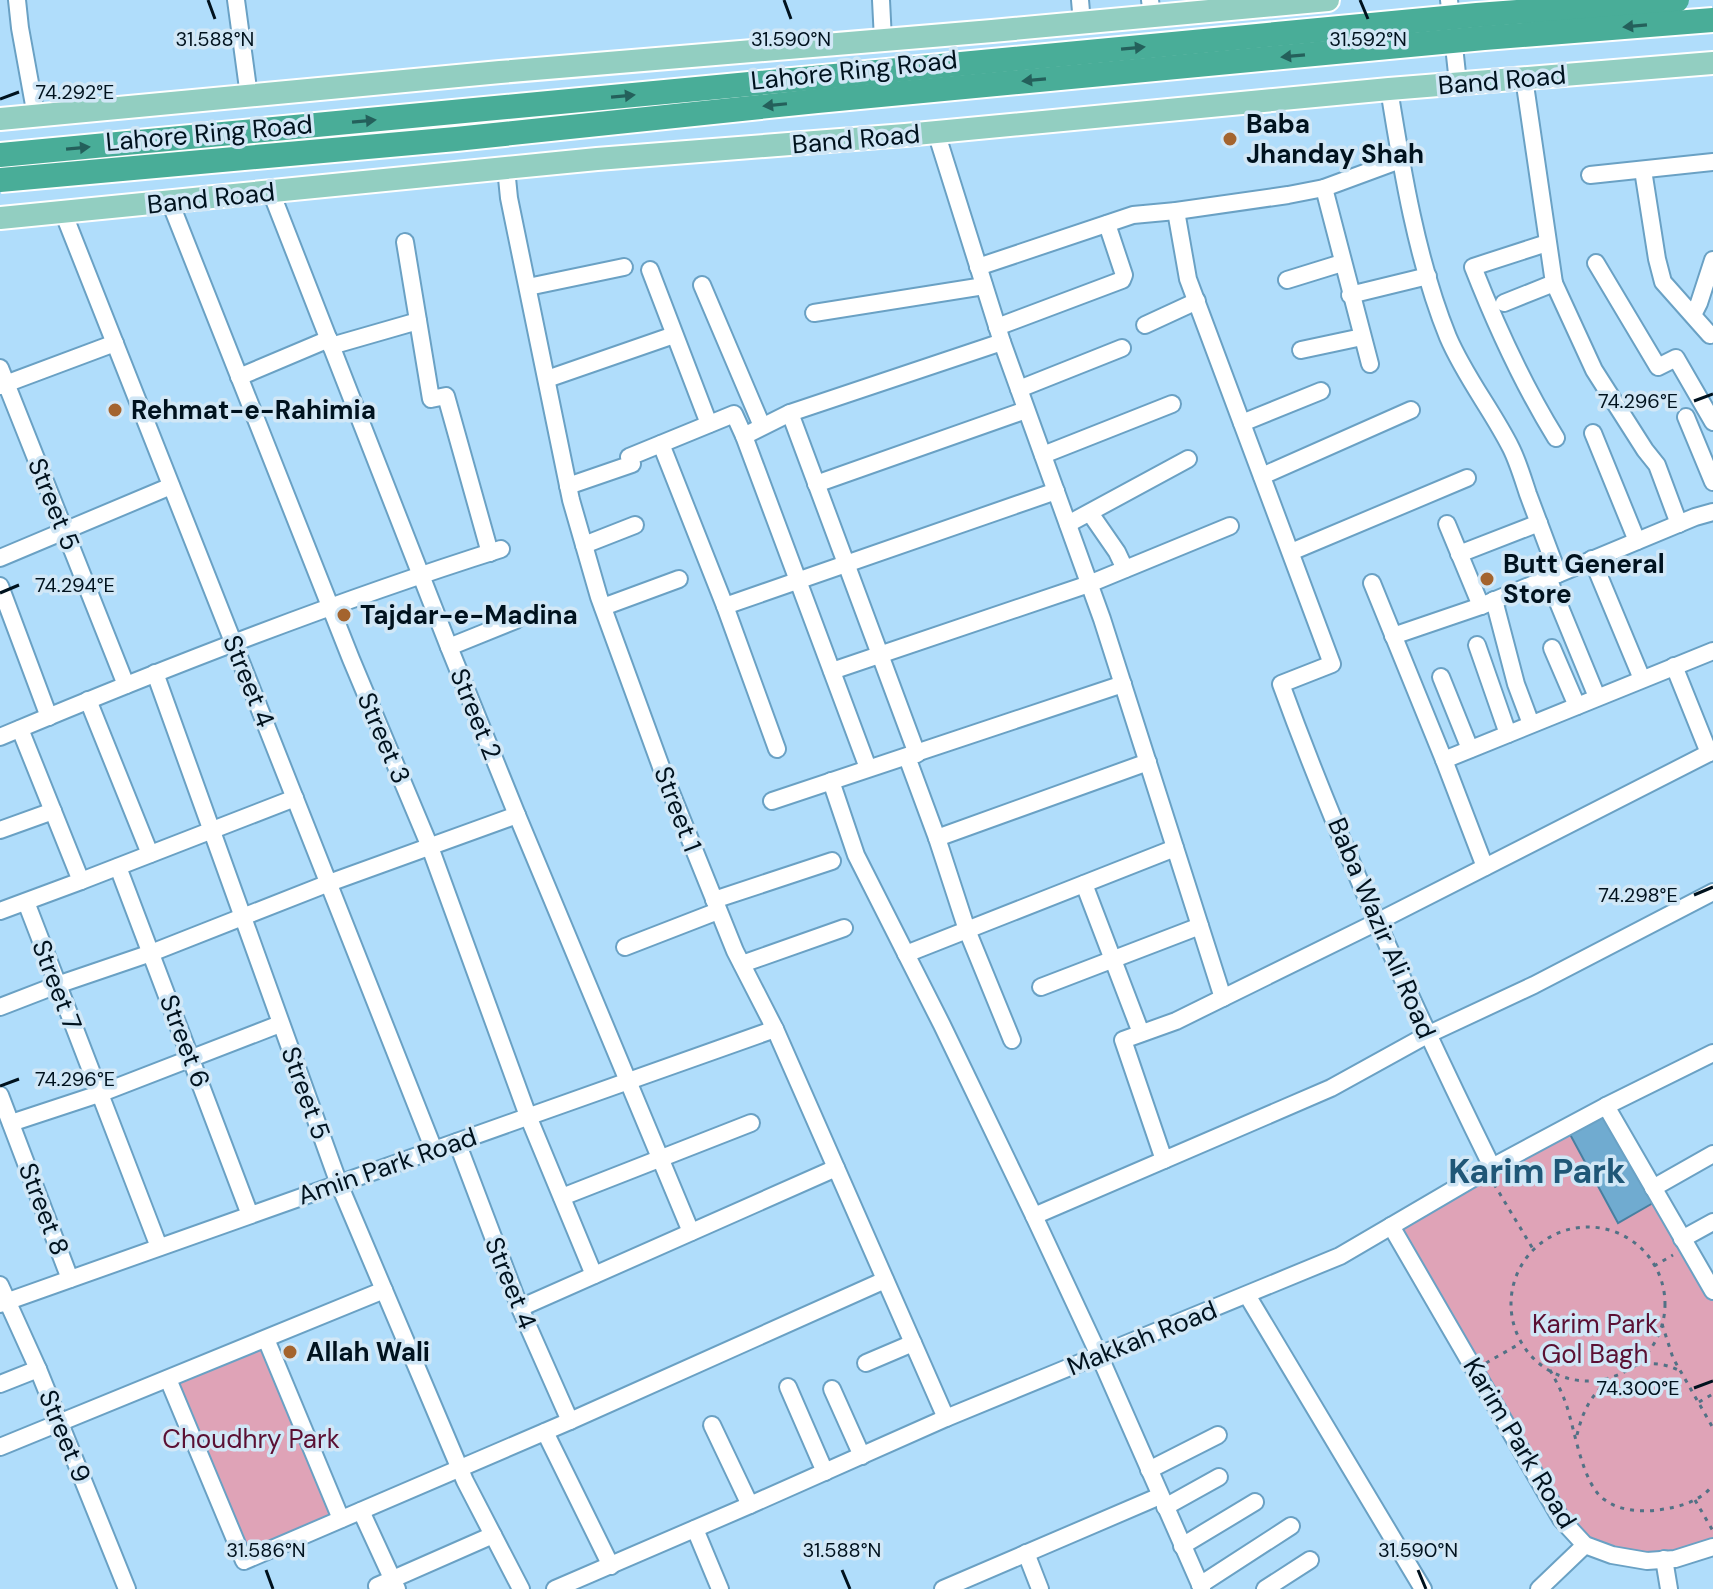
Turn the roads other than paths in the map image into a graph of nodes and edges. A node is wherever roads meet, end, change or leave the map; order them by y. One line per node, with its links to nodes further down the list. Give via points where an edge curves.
1 (17, 0): 17 (street)
2 (236, 0): 16 (street)
3 (881, 0): 11 (street)
4 (1080, 0): 10 (street)
5 (1328, 0): 8 (main road)
6 (1449, 0): 14 (street)
7 (1677, 0): 20 (highway, Lahore Ring Road, one-way to 7, bridge)
8 (1151, 8): 10 (main road)
9 (1713, 20): 26 (highway, Lahore Ring Road, one-way to 26, bridge)
10 (1082, 23): 11 (main road)
11 (883, 40): 16 (main road)
12 (1713, 63): 13 (main road, Band Road)
13 (1524, 78): 14 (main road, Band Road); 35 (street)
14 (1458, 83): 15 (main road, Band Road)
15 (1389, 89): 19 (main road, Band Road); 21 (street)
16 (249, 96): 17 (main road)
17 (36, 116): 18 (main road)
18 (0, 119)
19 (936, 132): 23 (main road, Band Road); 40 (street)
20 (0, 155)
21 (1400, 160): 27 (street); 42 (street)
22 (1713, 166): 24 (street)
23 (506, 168): 28 (main road, Band Road); 47 (street, Street 1)
24 (1643, 170): 25 (street); 52 (street, via 1663,282)
25 (1590, 175)
26 (0, 180)
27 (1324, 188): 30 (street); 37 (street)
28 (271, 192): 29 (main road, Band Road); 60 (street, Street 2)
29 (170, 202): 31 (main road, Band Road); 64 (street, Street 3)
30 (1176, 211): 33 (street, via 1133,215); 49 (street)
31 (63, 212): 32 (main road, Band Road); 59 (street, Street 4)
32 (0, 218)
33 (1107, 224): 40 (street); 55 (street, via 1122,280)
34 (405, 242): 53 (street)
35 (1547, 243): 44 (street); 80 (street, via 1473,267 1512,362)
36 (1713, 260): 52 (street)
37 (1342, 263): 43 (street); 48 (street)
38 (1596, 263): 74 (street, via 1658,367 1676,358)
39 (624, 267): 47 (street)
40 (978, 267): 46 (street)
41 (650, 270): 56 (street)
42 (1428, 276): 48 (street); 93 (street, via 1448,336 1512,450)
43 (1287, 280)
44 (1554, 283): 50 (street); 96 (street, via 1594,370 1657,465)
45 (702, 285): 77 (street)
46 (984, 286): 51 (street); 55 (street)
47 (528, 287): 66 (street, Street 1)
48 (1350, 295): 58 (street)
49 (1197, 301): 54 (street); 75 (street)
50 (1504, 303)
51 (814, 313)
52 (1693, 315): 57 (street)
53 (418, 321): 60 (street); 108 (street, via 431,399 446,396 495,551)
54 (1145, 325)
55 (999, 334): 67 (street); 72 (street)
56 (674, 335): 66 (street); 76 (street)
57 (1710, 335)
58 (1362, 337): 62 (street); 63 (street)
59 (115, 343): 65 (street); 88 (street, Street 4)
60 (330, 343): 64 (street); 108 (street, Street 2)
61 (1122, 348): 67 (street)
62 (1301, 350)
63 (1370, 364)
64 (239, 377): 116 (street, Street 3)
65 (2, 379): 99 (street, Street 5)
66 (547, 379): 89 (street, Street 1)
67 (1019, 389): 70 (street)
68 (1321, 391): 75 (street)
69 (1172, 404): 82 (street)
70 (1026, 410): 82 (street); 87 (street)
71 (1411, 410): 84 (street)
72 (790, 413): 77 (street); 87 (street)
73 (1686, 417): 86 (street)
74 (1713, 422)
75 (1242, 423): 84 (street)
76 (709, 424): 79 (street, via 734,414); 81 (street)
77 (762, 426): 79 (street)
78 (1593, 433): 100 (street)
79 (744, 436): 111 (street)
80 (1556, 438)
81 (661, 444): 89 (street, via 629,457 632,464); 117 (street)
82 (1043, 455): 90 (street)
83 (1188, 459): 92 (street)
84 (1262, 476): 102 (street)
85 (1467, 478): 102 (street)
86 (1713, 482)
87 (816, 484): 106 (street)
88 (171, 486): 99 (street); 121 (street, Street 4)
89 (568, 486): 101 (street, Street 1)
90 (1056, 491): 94 (street); 106 (street)
91 (1713, 512): 96 (street)
92 (1090, 513): 94 (street); 107 (street)
93 (1539, 523): 103 (street); 109 (street)
94 (1068, 524): 113 (street)
95 (1447, 524): 103 (street)
96 (1679, 524): 100 (street)
97 (635, 525): 101 (street)
98 (1230, 526): 107 (street)
99 (65, 531): 104 (street); 133 (street, Street 5)
100 (1637, 541): 105 (street)
101 (584, 545): 118 (street, Street 1)
102 (1291, 552): 171 (street, Baba Wazir Ali Road, via 1332,664 1281,684)
103 (1459, 554): 115 (street)
104 (0, 558)
105 (1592, 559): 109 (street); 131 (street)
106 (846, 564): 111 (street); 125 (street)
107 (1125, 569): 113 (street)
108 (420, 574): 116 (street); 123 (street, Street 2)
109 (1553, 576): 115 (street); 134 (street)
110 (679, 579): 118 (street)
111 (798, 580): 117 (street); 128 (street)
112 (1372, 583): 120 (street)
113 (1089, 584): 125 (street); 132 (street)
114 (0, 586): 137 (street)
115 (1487, 603): 120 (street); 138 (street)
116 (330, 606): 121 (street); 157 (street, Street 3)
117 (725, 606): 142 (street)
118 (603, 607): 168 (street, Street 1)
119 (516, 620): 123 (street)
120 (1393, 636): 146 (street)
121 (234, 643): 129 (street); 150 (street, Street 4)
122 (1477, 645): 140 (street)
123 (449, 647): 153 (street, Street 2)
124 (1552, 648): 136 (street)
125 (880, 655): 128 (street); 145 (street)
126 (1711, 656): 127 (street)
127 (1674, 666): 131 (street); 144 (street)
128 (832, 671): 148 (street)
129 (155, 673): 133 (street); 155 (street, Street 5)
130 (1441, 677): 143 (street)
131 (1642, 679): 134 (street)
132 (1123, 684): 145 (street); 147 (street)
133 (126, 685): 135 (street)
134 (1597, 697): 136 (street)
135 (88, 700): 137 (street); 159 (street)
136 (1577, 706): 138 (street)
137 (49, 717): 139 (street)
138 (1531, 724): 140 (street)
139 (20, 729): 141 (street); 152 (street)
140 (1508, 734): 143 (street)
141 (0, 737)
142 (777, 749)
143 (1470, 749): 146 (street)
144 (1711, 752): 162 (street)
145 (912, 756): 148 (street); 156 (street)
146 (1444, 760): 162 (street)
147 (1148, 762): 156 (street); 158 (street)
148 (868, 768): 149 (street)
149 (831, 781): 151 (street); 177 (street, via 856,855)
150 (295, 798): 155 (street); 164 (street, Street 4)
151 (772, 801)
152 (53, 811): 154 (street); 163 (street)
153 (517, 815): 157 (street); 191 (street, Street 2)
154 (0, 830)
155 (211, 831): 159 (street); 170 (street, Street 5)
156 (937, 838): 174 (street)
157 (430, 847): 164 (street); 195 (street, Street 3)
158 (1175, 848): 165 (street); 172 (street)
159 (150, 854): 161 (street)
160 (832, 861): 168 (street)
161 (118, 867): 163 (street); 176 (street, Street 6)
162 (1485, 867): 171 (street)
163 (81, 881): 167 (street)
164 (329, 883): 170 (street); 199 (street, Street 4)
165 (1084, 884): 174 (street); 178 (street)
166 (1713, 892): 187 (street)
167 (26, 902): 169 (street); 180 (street, Street 7)
168 (716, 906): 175 (street); 179 (street, Street 1)
169 (0, 911)
170 (242, 918): 176 (street); 184 (street, Street 5)
171 (1377, 922): 182 (street); 187 (street, Baba Wazir Ali Road)
172 (1200, 926): 178 (street); 182 (street)
173 (844, 928): 179 (street)
174 (967, 930): 177 (street); 188 (street)
175 (625, 947)
176 (151, 953): 180 (street); 190 (street, Street 6)
177 (906, 954): 209 (street)
178 (1113, 959): 181 (street); 186 (street)
179 (742, 964): 185 (street, Street 1)
180 (57, 985): 183 (street); 192 (street, Street 7)
181 (1041, 987)
182 (1223, 998): 186 (street)
183 (0, 1007)
184 (280, 1024): 190 (street); 205 (street, Street 5)
185 (775, 1029): 191 (street, Amin Park Road); 203 (street, Street 1)
186 (1141, 1033): 202 (street, via 1123,1040)
187 (1427, 1035): 202 (street, via 1331,1088); 204 (street, Baba Wazir Ali Road)
188 (1012, 1040)
189 (1713, 1053): 194 (street, Makkah Road)
190 (192, 1058): 192 (street); 208 (street, Street 6)
191 (628, 1081): 195 (street, Amin Park Road); 201 (street, Street 2)
192 (99, 1094): 196 (street); 214 (street, Street 7)
193 (0, 1095): 196 (street, Street 8)
194 (1606, 1106): 204 (street, Makkah Road); 206 (street)
195 (528, 1116): 198 (street, Amin Park Road); 207 (street, Street 3)
196 (11, 1123): 216 (street, Street 8)
197 (751, 1123): 201 (street)
198 (457, 1142): 199 (street, Amin Park Road); 223 (street, Street 4)
199 (434, 1150): 205 (street, Amin Park Road)
200 (1713, 1154): 206 (street)
201 (661, 1160): 207 (street); 212 (street, Street 2)
202 (1164, 1160): 209 (street)
203 (836, 1168): 212 (street); 217 (street, Street 1)
204 (1489, 1168): 211 (street, Makkah Road)
205 (339, 1184): 208 (street, Amin Park Road); 219 (street, Street 5)
206 (1653, 1188): 213 (street)
207 (562, 1197): 215 (street, Street 3)
208 (250, 1215): 214 (street, Amin Park Road)
209 (1034, 1216): 226 (street)
210 (1713, 1222): 213 (street)
211 (1391, 1226): 221 (street, Makkah Road, via 1340,1256); 253 (street, Karim Park Road, via 1561,1519)
212 (691, 1232): 215 (street)
213 (1685, 1243): 220 (street)
214 (159, 1247): 216 (street, Amin Park Road)
215 (594, 1275): 223 (street)
216 (70, 1279): 222 (street, Amin Park Road)
217 (885, 1280): 225 (street, Street 1); 234 (street)
218 (0, 1285): 222 (street, Street 9)
219 (384, 1290): 224 (street); 241 (street, Street 5)
220 (1713, 1291)
221 (1247, 1295): 226 (street, Makkah Road); 269 (street)
222 (3, 1303): 228 (street, Street 9)
223 (520, 1308): 234 (street, Street 4)
224 (266, 1339): 229 (street); 249 (street)
225 (913, 1343): 227 (street); 233 (street, Street 1)
226 (1099, 1355): 233 (street, Makkah Road); 242 (street)
227 (866, 1363)
228 (38, 1369): 230 (street); 235 (street, Street 9)
229 (168, 1379): 235 (street); 249 (street, via 244,1561)
230 (0, 1384)
231 (788, 1387): 243 (street)
232 (832, 1389): 240 (street)
233 (946, 1418): 240 (street, Makkah Road)
234 (570, 1421): 237 (street)
235 (59, 1424): 239 (street); 262 (street, Street 9)
236 (712, 1425): 247 (street)
237 (545, 1432): 241 (street); 259 (street)
238 (1218, 1435): 242 (street)
239 (0, 1447)
240 (862, 1456): 243 (street, Makkah Road)
241 (460, 1469): 248 (street); 252 (street, Street 5)
242 (1149, 1470): 245 (street)
243 (825, 1472): 247 (street, Makkah Road)
244 (1219, 1477): 245 (street)
245 (1163, 1501): 254 (street); 256 (street)
246 (1255, 1502): 254 (street)
247 (750, 1505): 251 (street, Makkah Road)
248 (361, 1511): 249 (street); 260 (street)
249 (341, 1519)
250 (1291, 1526): 261 (street)
251 (695, 1529): 259 (street, Makkah Road); 265 (street)
252 (493, 1535): 260 (street); 263 (street, Street 5)
253 (1585, 1545): 257 (street, Karim Park Road, via 1612,1555); 270 (street)
254 (1182, 1546): 261 (street)
255 (1713, 1547): 257 (street, Karim Park Road)
256 (1026, 1553): 266 (street); 267 (street)
257 (1664, 1559): 271 (street)
258 (1310, 1560): 268 (street)
259 (611, 1566): 264 (street, Makkah Road)
260 (389, 1584)
261 (1201, 1587)
262 (127, 1589)
263 (521, 1589)
264 (555, 1589)
265 (720, 1589)
266 (943, 1589)
267 (1040, 1589)
268 (1265, 1589)
269 (1423, 1589)
270 (1539, 1589)
271 (1669, 1589)

